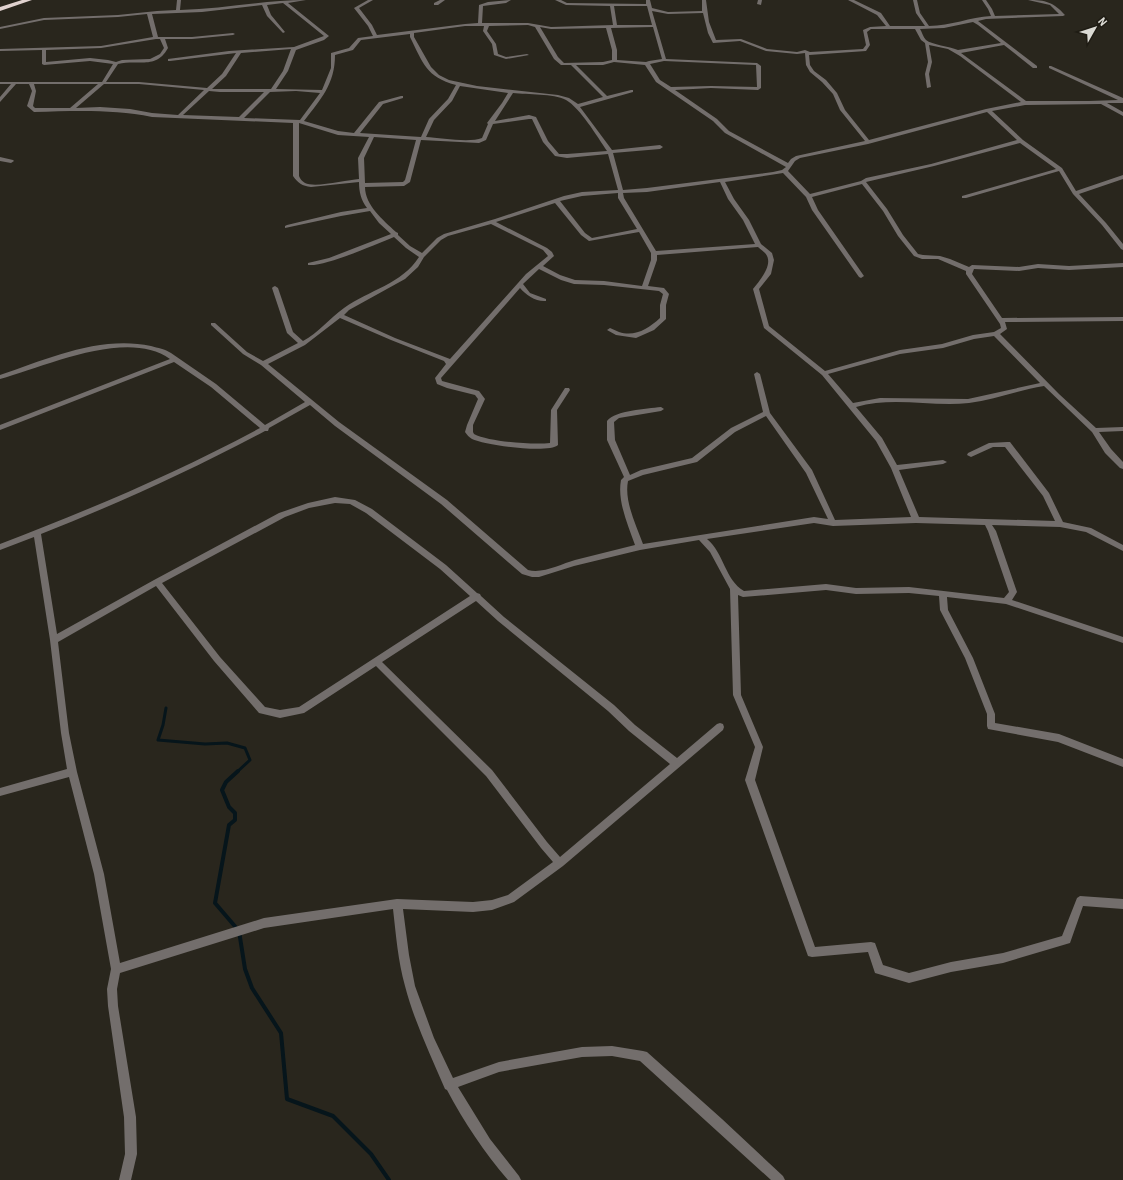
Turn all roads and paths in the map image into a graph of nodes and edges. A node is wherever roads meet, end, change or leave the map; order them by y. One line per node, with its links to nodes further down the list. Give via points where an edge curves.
1 (4, 0): 14 (highway)
2 (29, 0): 20 (highway)
3 (178, 0): 21 (street)
4 (304, 0): 15 (street)
5 (371, 0): 39 (street, via 356,8)
6 (443, 0): 17 (street)
7 (509, 0): 26 (street, via 481,5)
8 (557, 0): 18 (street, via 566,4)
9 (704, 0): 22 (street)
10 (850, 0): 31 (street, via 879,14)
11 (915, 0): 35 (street, via 918,13)
12 (984, 0): 24 (street)
13 (1030, 0): 24 (street, via 1051,4 1063,14)
14 (0, 1)
15 (284, 2): 16 (street); 44 (street, via 327,36)
16 (264, 4): 21 (street); 36 (street, via 269,15)
17 (436, 4)
18 (612, 4): 19 (street); 29 (street)
19 (649, 5): 22 (street, via 668,13); 30 (street)
20 (0, 9)
21 (178, 11): 23 (street)
22 (704, 12): 48 (street, via 711,36 716,42 741,40 766,50)
23 (149, 13): 33 (street, via 44,19); 40 (street)
24 (993, 17): 25 (street)
25 (972, 20): 35 (street); 42 (street)
26 (480, 25): 27 (street); 37 (street, via 454,25)
27 (487, 25): 28 (street); 49 (street, via 485,31 494,44 496,55 506,58)
28 (537, 26): 32 (street); 54 (street, via 556,58 563,64)
29 (616, 26): 30 (street); 32 (street)
30 (653, 26): 51 (street)
31 (888, 26): 34 (street); 48 (street, via 865,31 868,45 864,50)
32 (608, 27): 52 (street, via 609,38 616,54)
33 (0, 28)
34 (917, 28): 35 (street); 41 (street)
35 (928, 28)
36 (283, 32)
37 (412, 33): 39 (street); 62 (street, via 431,70 437,76)
38 (233, 34): 40 (street)
39 (376, 37): 69 (street, via 358,39 351,49 333,54 333,68)
40 (159, 38): 43 (street, via 101,47); 53 (street, via 166,48 161,57 154,60)
41 (927, 43): 47 (street); 63 (street, via 930,62 927,74)
42 (1003, 44): 47 (street); 56 (street)
43 (44, 49): 45 (street); 53 (street, via 44,64 84,61)
44 (294, 49): 46 (street); 65 (street, via 281,79)
45 (0, 50)
46 (240, 51): 50 (street); 66 (street, via 224,75)
47 (957, 52): 74 (street)
48 (809, 53): 88 (street, via 808,65 812,72 831,89 843,110)
49 (528, 55)
50 (170, 60)
51 (664, 60): 55 (street); 64 (street, via 753,63 759,66 756,90 711,87)
52 (614, 61): 54 (street, via 599,65 587,62); 55 (street)
53 (116, 63): 59 (street)
54 (572, 64): 71 (street)
55 (647, 64): 64 (street, via 658,81)
56 (1035, 67)
57 (1051, 67): 73 (street)
58 (31, 83): 59 (street); 61 (street); 77 (street, via 34,91 31,108)
59 (103, 83): 66 (street, via 160,84); 77 (street)
60 (0, 84): 61 (street)
61 (14, 84): 72 (street)
62 (459, 84): 67 (street); 86 (street)
63 (929, 87)
64 (668, 89): 93 (street, via 715,120 727,132)
65 (271, 90): 66 (street); 69 (street); 81 (street)
66 (208, 91): 80 (street)
67 (511, 91): 76 (street, via 558,96); 83 (street, via 508,100)
68 (631, 91): 71 (street)
69 (324, 92): 82 (street)
70 (401, 97): 84 (street, via 381,102)
71 (606, 98): 76 (street)
72 (0, 100)
73 (1123, 100): 75 (street)
74 (1025, 103): 75 (street); 78 (street)
75 (1103, 103): 79 (street)
76 (576, 106): 90 (street)
77 (72, 109): 80 (street, via 118,110)
78 (988, 110): 87 (street); 88 (street)
79 (1123, 114)
80 (179, 116): 81 (street)
81 (240, 119): 82 (street)
82 (298, 122): 84 (street, via 338,133); 98 (street, via 298,181 313,186)
83 (490, 123): 86 (street, via 484,139 481,140); 90 (street, via 534,118 546,142 557,155)
84 (356, 134): 85 (street)
85 (372, 136): 86 (street); 98 (street, via 361,158)
86 (421, 138): 98 (street, via 408,182)
87 (1021, 141): 94 (street); 99 (street)
88 (868, 142): 93 (street, via 798,157 793,159)
89 (660, 147): 90 (street)
90 (610, 151): 100 (street)
91 (0, 159): 92 (street)
92 (11, 161)
93 (789, 166): 95 (street)
94 (1060, 169): 101 (street); 103 (street)
95 (784, 171): 97 (street); 102 (street)
96 (1123, 177): 101 (street)
97 (722, 181): 100 (street); 110 (street)
98 (362, 182): 105 (street, via 365,201)
99 (863, 182): 102 (street, via 816,192); 117 (street, via 916,255 938,257)
100 (620, 192): 104 (street, via 582,194); 108 (street)
101 (1075, 193): 111 (street)
102 (809, 196): 118 (street, via 815,210)
103 (964, 197)
104 (556, 200): 106 (street); 108 (street, via 590,240)
105 (371, 209): 107 (street); 109 (street, via 381,222)
106 (492, 222): 113 (street, via 446,235); 116 (street, via 550,253 551,256)
107 (287, 227)
108 (640, 230): 112 (street)
109 (396, 234): 113 (street, via 408,247); 114 (street, via 331,259)
110 (759, 245): 112 (street); 133 (street, via 769,253 771,260 768,274 756,289 766,327)
111 (1123, 248)
112 (654, 253): 121 (street)
113 (422, 256): 123 (street, via 403,278 364,298)
114 (310, 264)
115 (1123, 265): 117 (street, via 1070,268 1038,266 1019,269 978,266)
116 (538, 266): 119 (street); 121 (street, via 572,282 597,282)
117 (969, 270): 125 (street, via 969,274)
118 (861, 276)
119 (520, 284): 122 (street, via 528,294); 132 (street)
120 (275, 288): 129 (street, via 290,333)
121 (644, 288): 127 (street, via 660,289 666,294 663,319 660,323 636,336 618,334)
122 (544, 300)
123 (339, 315): 129 (street); 132 (street, via 392,339 441,356)
124 (1123, 319): 125 (street)
125 (1001, 320): 128 (street, via 1004,329)
126 (213, 324): 131 (street, via 245,353)
127 (610, 330)
128 (998, 333): 133 (street, via 900,352); 136 (street)
129 (303, 344): 131 (street)
130 (175, 359): 135 (street, via 163,352 121,345 102,347 56,359); 142 (street); 143 (street)
131 (263, 364): 138 (street)
132 (449, 364): 137 (street, via 438,378 439,382 477,393 482,399 470,425 469,432 476,438 518,445 554,445 554,410)
133 (824, 373): 139 (street)
134 (757, 374): 141 (street)
135 (0, 377)
136 (1046, 384): 139 (street, via 967,401 881,400 865,401); 145 (street, via 1065,405)
137 (567, 390)
138 (310, 402): 143 (street); 158 (street, via 444,502 525,572 539,574)
139 (852, 406): 149 (street, via 879,440)
140 (661, 409): 150 (street, via 618,416 610,421 611,440)
141 (767, 412): 150 (street, via 733,430 694,460); 153 (street, via 810,472)
142 (0, 428)
143 (266, 429): 155 (street, via 126,497)
144 (1123, 429): 145 (street)
145 (1094, 430): 148 (street, via 1108,451)
146 (971, 455): 154 (street, via 992,445 1007,444 1046,495)
147 (943, 462): 149 (street)
148 (1123, 466)
149 (895, 468): 151 (street)
150 (628, 478): 158 (street, via 623,484 625,496)
151 (916, 520): 152 (street); 153 (street)
152 (987, 522): 154 (street); 164 (street, via 1013,592)
153 (833, 523): 156 (street, via 814,520)
154 (1060, 524): 159 (street, via 1088,530)
155 (37, 533): 157 (street); 165 (street)
156 (700, 537): 158 (street); 161 (street, via 713,551)
157 (0, 547)
158 (640, 547)
159 (1123, 548)
160 (157, 582): 163 (street, via 282,515 335,500 352,502 369,511); 165 (street); 167 (street, via 217,659 262,710 280,714 301,710)
161 (734, 589): 162 (street, via 743,594 826,587 856,591 909,590); 175 (street, via 737,695 759,747 750,780 812,952 871,947 880,969 909,978 951,967 1003,958 1066,940 1080,901)
162 (943, 595): 164 (street); 169 (street, via 944,610 970,658 991,714 991,726 1059,738)
163 (477, 596): 167 (street); 170 (street, via 501,619)
164 (1006, 601): 166 (street)
165 (54, 640): 171 (street)
166 (1123, 640)
167 (377, 662): 173 (street, via 489,773)
168 (720, 727): 170 (street)
169 (1123, 763)
170 (677, 764): 173 (street)
171 (72, 772): 172 (street); 176 (street, via 99,874)
172 (0, 792)
173 (560, 863): 174 (street, via 511,899 492,905 473,907)
174 (397, 904): 176 (street, via 264,923); 177 (street, via 410,986)
175 (1123, 904)
176 (116, 969): 178 (street, via 112,989 113,1006 130,1117 131,1154)
177 (449, 1084): 179 (street, via 500,1163); 180 (street, via 499,1067 582,1052 612,1051 643,1056)
178 (125, 1180)
179 (515, 1180)
180 (779, 1180)

